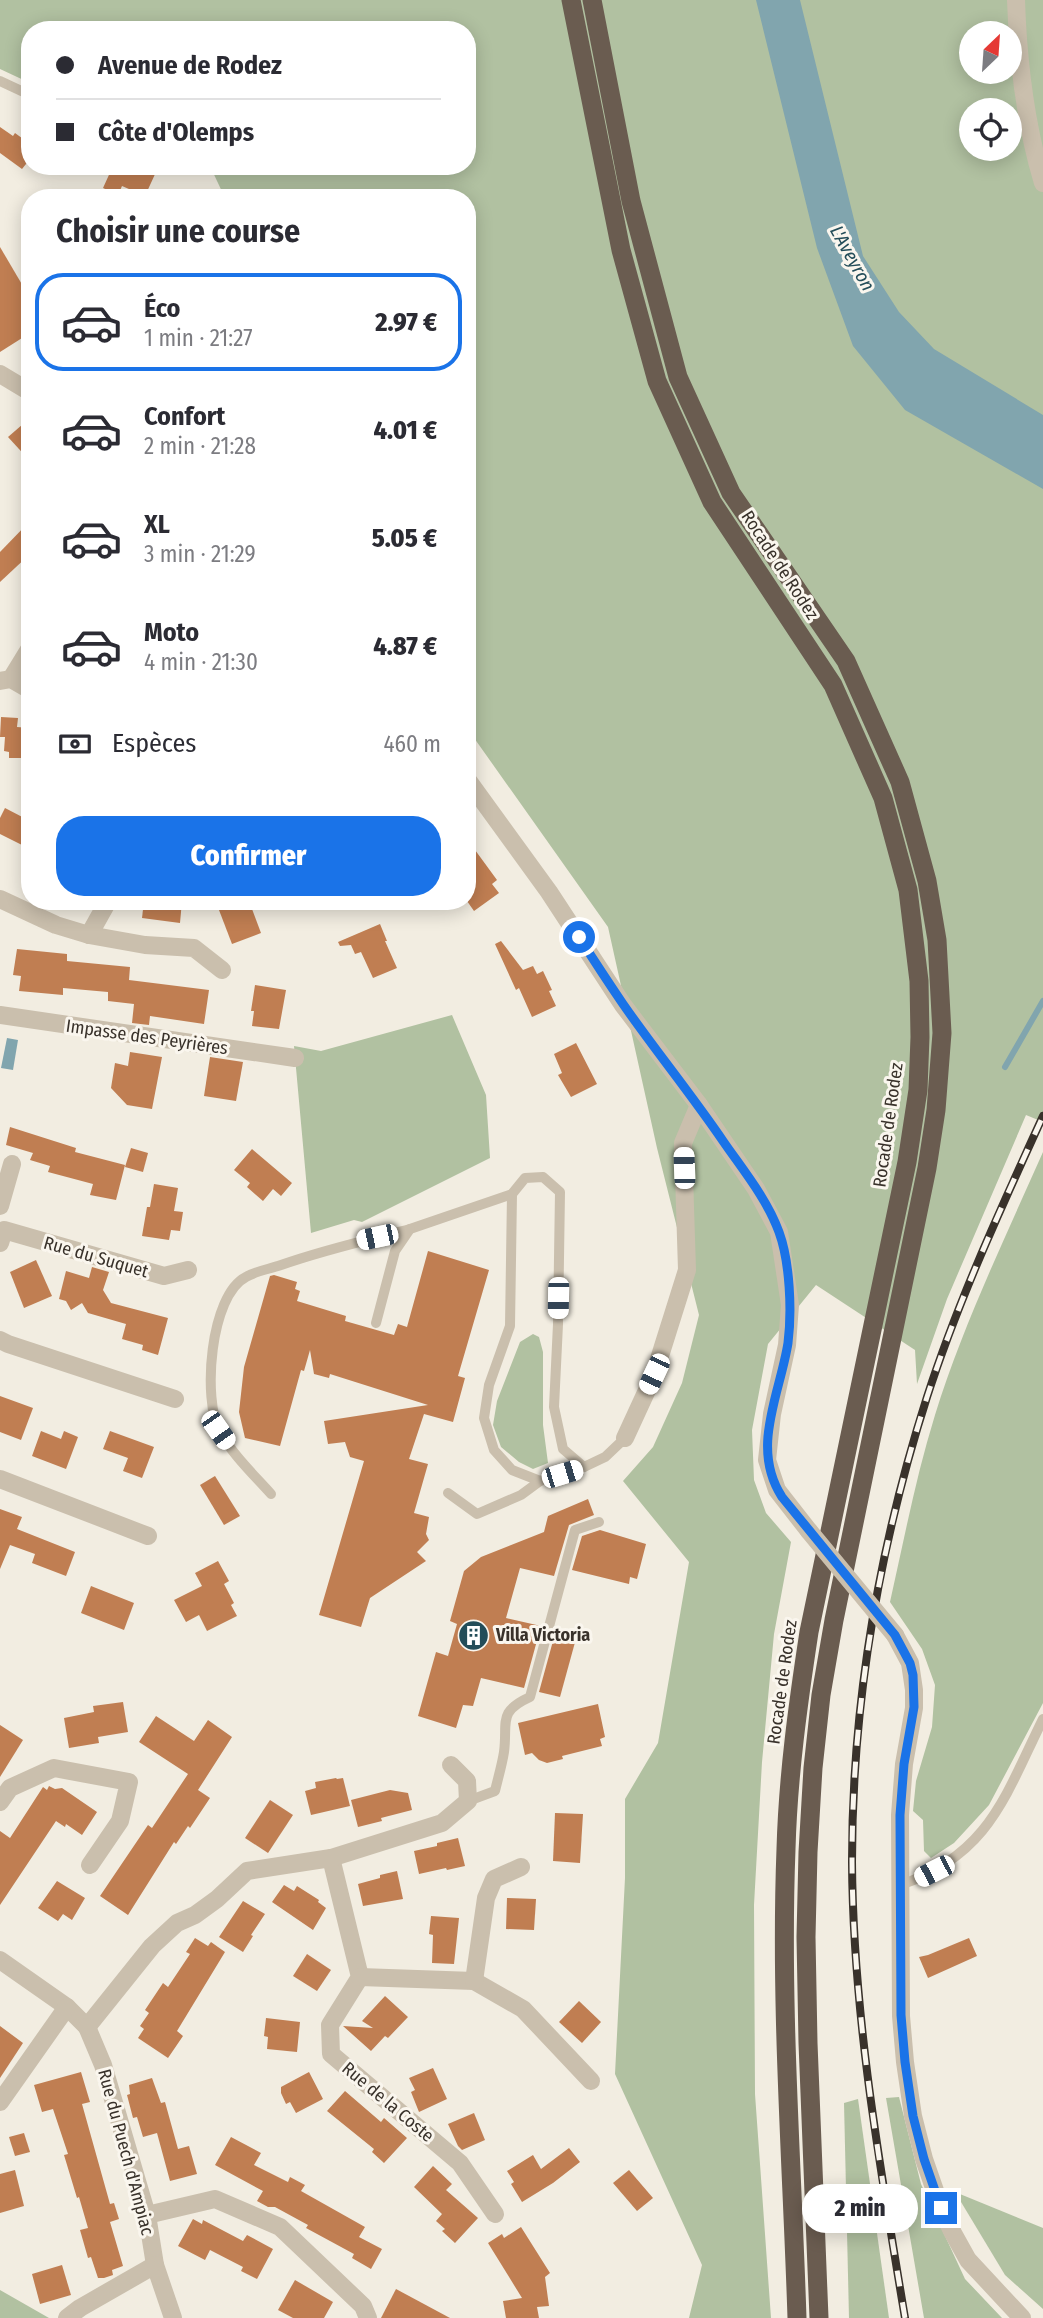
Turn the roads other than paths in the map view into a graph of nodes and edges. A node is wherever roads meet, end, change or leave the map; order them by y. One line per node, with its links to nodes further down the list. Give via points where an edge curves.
1 (571, 0): 60 (highway, Rocade de Rodez, via 621,250 657,381 712,502 833,685 883,798 908,890 919,981 918,1090 907,1162 809,1632 790,1780 785,2006)
2 (592, 0): 61 (highway, Rocade de Rodez, via 631,201 678,377 731,492 846,661 900,782 928,881 937,940 942,1033 936,1110 834,1620 813,1768 806,1937)
3 (1016, 0): 6 (street, via 1022,92)
4 (0, 81): 5 (lane)
5 (21, 91)
6 (1043, 183)
7 (0, 374): 8 (street)
8 (21, 387)
9 (21, 660): 10 (street)
10 (5, 680)
11 (476, 791): 20 (street, via 623,1005)
12 (0, 899): 13 (street)
13 (21, 909)
14 (24, 910): 16 (street)
15 (103, 910): 16 (street)
16 (89, 935): 17 (street, via 194,948)
17 (222, 970)
18 (0, 1015): 19 (street, Impasse des Peyrières)
19 (295, 1058)
20 (699, 1105): 30 (street, via 683,1143 688,1269 654,1374); 45 (street, bridge, via 779,1232 790,1316 767,1460 778,1490 895,1635 910,1663 915,1690 904,1764)
21 (12, 1164): 23 (street, Rue du Suquet)
22 (512, 1194): 24 (lane); 31 (lane, via 525,1178 543,1177 560,1192 554,1406 563,1449); 33 (lane, via 510,1326 489,1385 484,1418 494,1450 512,1470)
23 (0, 1208): 25 (street, Rue du Suquet)
24 (410, 1228): 27 (lane, via 395,1251); 35 (lane, via 243,1278 229,1295 220,1314 209,1367 210,1394 218,1430)
25 (2, 1237): 26 (street, Rue du Suquet, via 164,1276)
26 (188, 1270)
27 (376, 1323)
28 (0, 1340): 29 (street)
29 (175, 1399)
30 (625, 1438): 31 (lane, via 605,1457)
31 (584, 1467): 33 (lane)
32 (0, 1479): 37 (street)
33 (540, 1481): 34 (lane, via 521,1495 477,1514)
34 (448, 1493)
35 (271, 1494)
36 (599, 1522): 40 (lane, via 575,1530 530,1697 512,1705 505,1719 504,1752 495,1791)
37 (148, 1536)
38 (1043, 1719): 45 (lane, via 999,1810 971,1845 950,1863)
39 (451, 1765): 40 (street, via 467,1781)
40 (468, 1801): 42 (street, via 442,1823)
41 (0, 1802): 43 (street, via 10,1788 54,1768 129,1782 120,1821)
42 (331, 1858): 47 (street); 50 (street, via 247,1871 217,1899 177,1923 152,1945)
43 (90, 1865)
44 (521, 1867): 48 (street, via 494,1879 486,1898)
45 (900, 1885): 56 (street, via 904,2050 924,2159 941,2208 968,2260)
46 (0, 1960): 49 (street)
47 (360, 1977): 48 (street); 53 (street, Rue de la Coste, via 330,2025 331,2054 460,2163)
48 (474, 1981): 51 (street, via 523,2009)
49 (67, 2007): 50 (street); 52 (street)
50 (88, 2028): 54 (street, Rue du Puech d'Ampiac)
51 (591, 2081)
52 (0, 2102)
53 (495, 2214)
54 (147, 2215): 55 (street, Rue du Puech d'Ampiac); 59 (street, via 215,2199 280,2227 363,2305)
55 (155, 2266): 57 (street); 58 (street, Rue du Puech d'Ampiac)
56 (1020, 2317)
57 (67, 2318)
58 (173, 2318)
59 (368, 2318)
60 (797, 2318)
61 (819, 2318)

